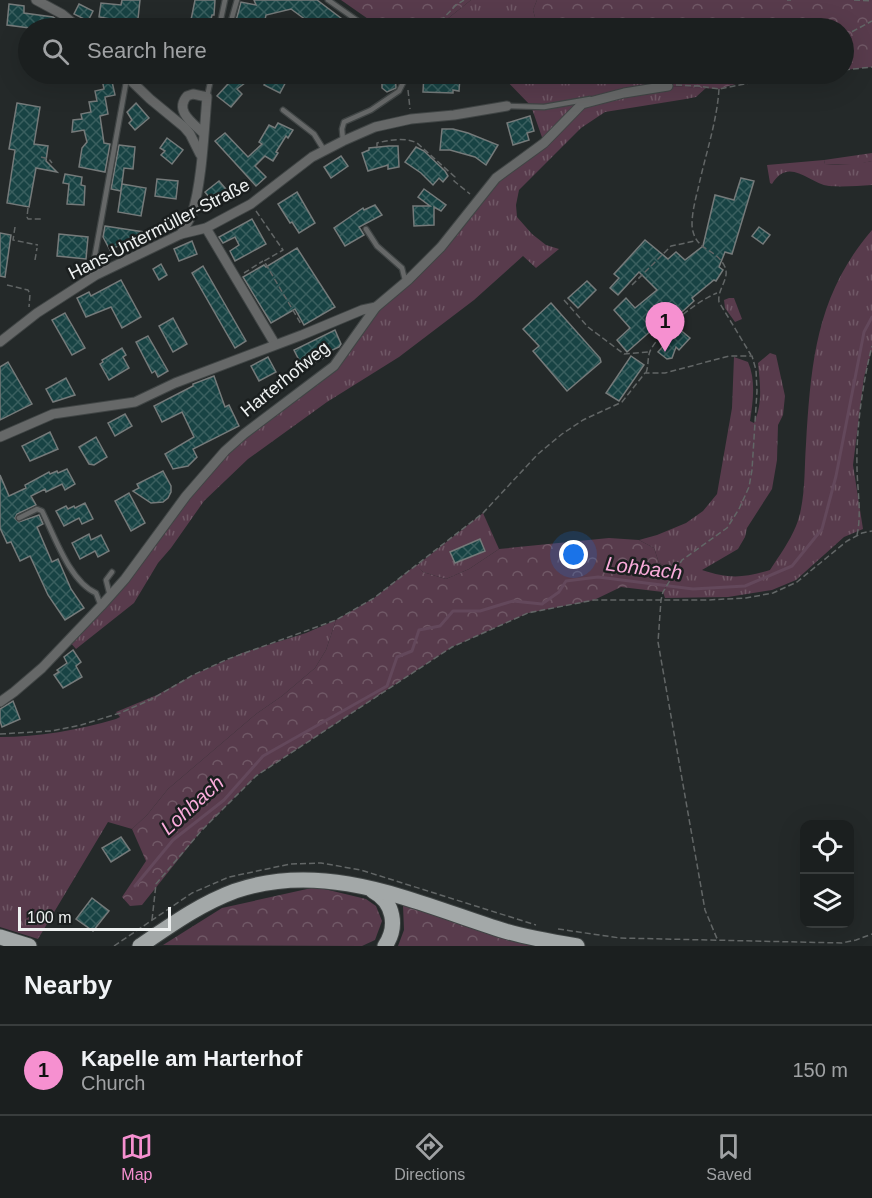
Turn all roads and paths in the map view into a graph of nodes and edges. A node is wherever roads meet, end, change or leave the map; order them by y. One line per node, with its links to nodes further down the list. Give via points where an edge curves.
1 (36, 0): 10 (street)
2 (225, 0): 11 (lane)
3 (237, 0): 12 (lane)
4 (328, 0): 13 (lane)
5 (464, 0): 14 (path)
6 (787, 0): 7 (path)
7 (791, 0)
8 (854, 0): 9 (path)
9 (872, 1)
10 (67, 18)
11 (221, 18)
12 (232, 18)
13 (354, 18)
14 (444, 18)
15 (872, 21): 16 (path)
16 (854, 30)
17 (872, 67): 18 (path)
18 (854, 69)
19 (124, 84): 51 (lane, via 93,266)
20 (135, 84): 38 (street, via 184,126)
21 (210, 84): 28 (lane)
22 (402, 84): 34 (lane, via 399,91 371,110 344,122)
23 (404, 84): 32 (path)
24 (674, 84): 26 (path)
25 (744, 84): 27 (path)
26 (668, 86): 27 (path); 29 (street, Harterhofweg)
27 (719, 89): 48 (path, via 694,208 692,225)
28 (207, 97): 33 (street); 33 (street, via 187,96 182,106 184,114)
29 (598, 99): 30 (lane, via 544,107); 40 (street, Harterhofweg, via 582,104 544,143 496,178)
30 (507, 106): 32 (street, Hans-Untermüller-Straße)
31 (283, 110): 36 (lane, via 314,134)
32 (411, 119): 34 (street, Hans-Untermüller-Straße, via 375,127)
33 (203, 133): 38 (street)
34 (343, 141): 36 (street, Hans-Untermüller-Straße)
35 (377, 147): 40 (path, via 377,142 392,139 417,143)
36 (324, 150): 41 (street, Hans-Untermüller-Straße)
37 (41, 157): 39 (path)
38 (201, 157): 47 (street, via 192,214)
39 (52, 163)
40 (478, 201): 53 (street, Harterhofweg)
41 (251, 204): 45 (street, Hans-Untermüller-Straße); 50 (path, via 283,250)
42 (28, 208): 43 (path, via 28,219)
43 (42, 219)
44 (15, 227): 49 (path, via 13,240 38,247)
45 (206, 228): 47 (street, Hans-Untermüller-Straße); 52 (street)
46 (366, 229): 53 (lane, via 377,246 402,268)
47 (181, 234): 51 (street, Hans-Untermüller-Straße)
48 (696, 241): 55 (path, via 671,246); 56 (path, via 725,267 726,278)
49 (35, 260)
50 (264, 261): 52 (path); 60 (path)
51 (96, 275): 61 (street, Hans-Untermüller-Straße)
52 (235, 279): 62 (street)
53 (405, 283): 58 (street, Harterhofweg)
54 (7, 285): 59 (path, via 28,290)
55 (632, 285)
56 (718, 293): 64 (path, via 695,304); 65 (path, via 721,307)
57 (564, 300): 64 (path, via 588,327 624,354)
58 (376, 307): 62 (street); 72 (street, Harterhofweg, via 334,366 225,451)
59 (28, 308)
60 (305, 330)
61 (0, 342)
62 (275, 344): 67 (street, via 135,402 53,414)
63 (872, 346): 70 (path, via 858,446)
64 (650, 352): 66 (path)
65 (752, 356): 66 (path, via 729,356 665,373); 73 (path, via 757,385 749,487 727,528 682,560)
66 (645, 373): 76 (path, via 622,402 562,434 483,513 374,598 336,620 228,659 120,713 61,729)
67 (0, 437)
68 (19, 518): 74 (lane, via 37,509 42,511 79,580 96,592)
69 (872, 531): 70 (path)
70 (857, 536): 73 (path, via 797,582 773,593 746,598)
71 (112, 572): 72 (lane, via 106,579)
72 (110, 596): 74 (street, Harterhofweg)
73 (661, 600): 78 (path, via 594,600 528,613 452,647 256,776 156,884); 80 (path, via 658,642 705,910)
74 (101, 606): 75 (street, Harterhofweg, via 42,668)
75 (0, 702)
76 (0, 734)
77 (368, 888): 82 (main road, via 313,880 249,887 195,909); 83 (main road, via 383,896 391,910 392,929); 84 (main road, via 507,932)
78 (152, 920)
79 (0, 937): 81 (main road)
80 (718, 941)
81 (29, 946)
82 (140, 946)
83 (384, 946)
84 (577, 946)

